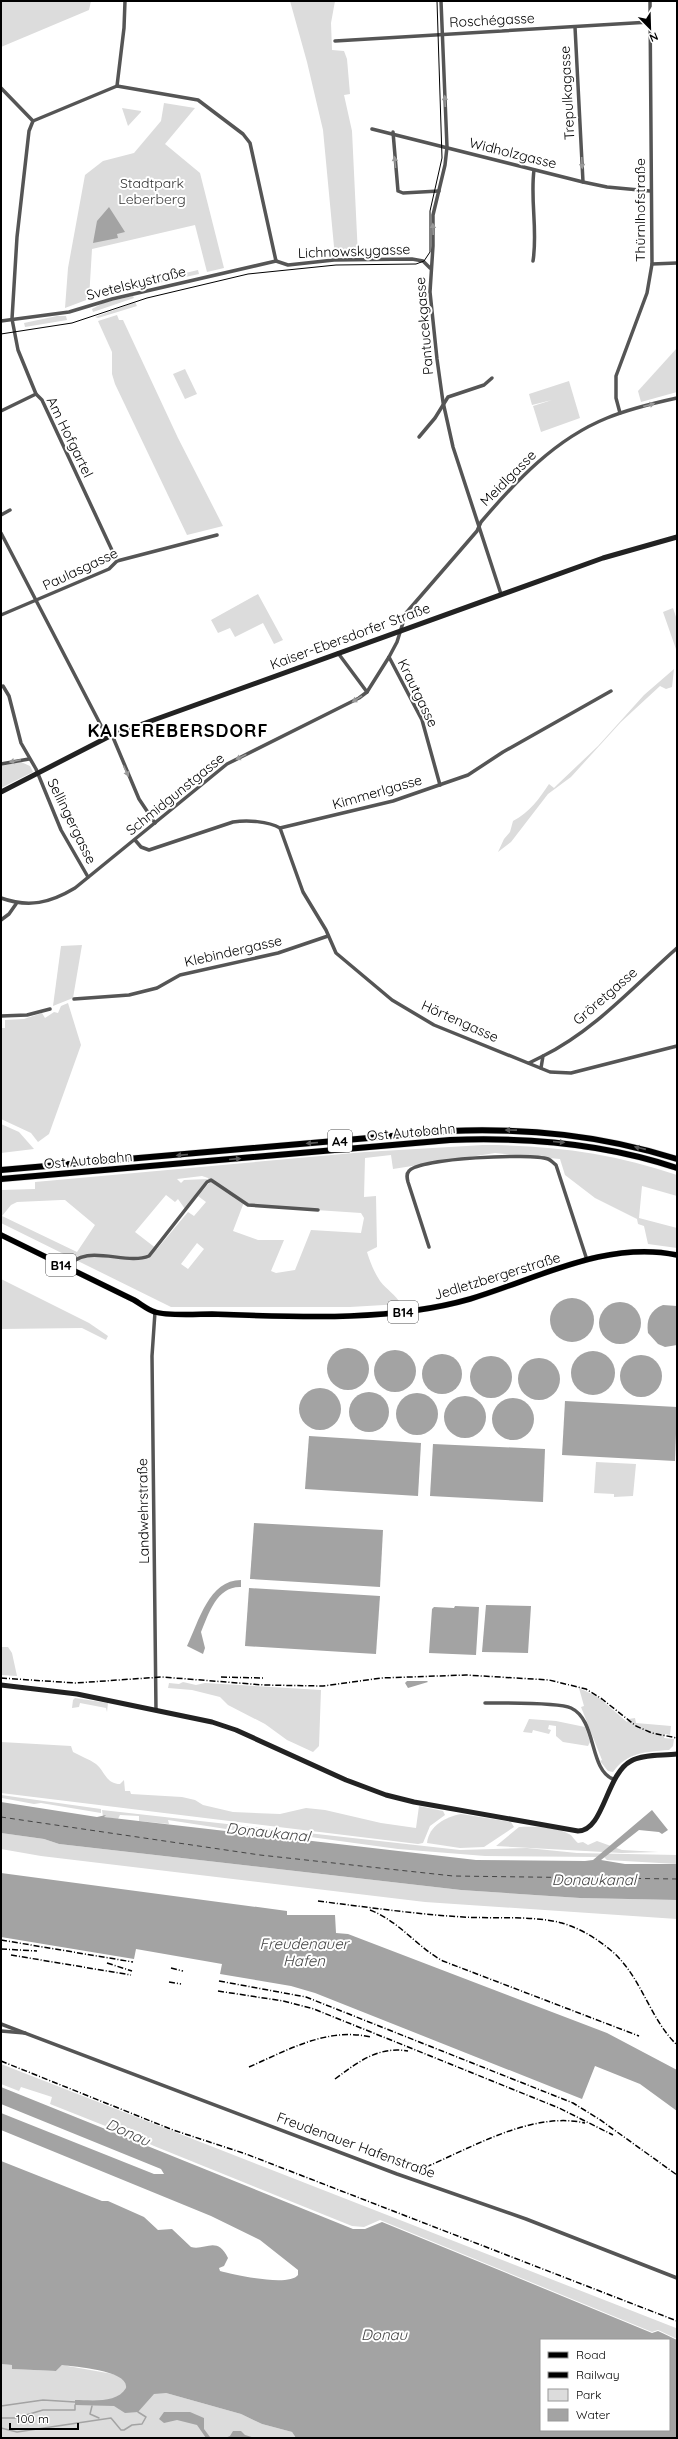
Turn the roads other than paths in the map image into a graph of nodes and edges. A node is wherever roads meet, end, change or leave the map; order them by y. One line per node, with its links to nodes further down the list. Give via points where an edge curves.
1 (125, 1): 8 (street)
2 (441, 1): 6 (street, Pantucekgasse)
3 (650, 1): 4 (street, Thürnlhofstraße)
4 (650, 22): 5 (street, Roschégasse); 17 (street, Thürnlhofstraße)
5 (575, 27): 6 (street, Roschégasse); 15 (street, Trepulkagasse, one-way to 15)
6 (443, 34): 7 (street, Roschégasse); 13 (street, Pantucekgasse, one-way to 6)
7 (335, 40)
8 (117, 86): 10 (street); 18 (street, via 198,100 247,138)
9 (1, 88): 10 (street)
10 (33, 121): 23 (street, Am Hofgartel, via 29,131 17,237)
11 (372, 128): 12 (street, Widholzgasse)
12 (393, 132): 13 (street, Widholzgasse); 16 (street, one-way to 12, via 399,191)
13 (447, 147): 14 (street, Widholzgasse); 16 (street, Pantucekgasse)
14 (534, 170): 15 (street, Widholzgasse); 19 (street)
15 (583, 182): 17 (street, Widholzgasse)
16 (439, 191): 22 (street, Pantucekgasse, one-way to 16, via 433,246 432,216)
17 (650, 191): 21 (street, Thürnlhofstraße)
18 (276, 261): 22 (street, Lichnowskygasse, via 288,265 338,260 412,259 423,261); 23 (street, Svetelskystraße, via 112,299 69,312)
19 (533, 261)
20 (677, 263): 21 (street)
21 (652, 264): 30 (street, Thürnlhofstraße, via 647,293 616,376)
22 (430, 268): 28 (street, Pantucekgasse, via 433,324)
23 (12, 319): 24 (street, Svetelskystraße); 26 (street, Am Hofgartel, via 18,350)
24 (1, 321)
25 (492, 378): 28 (street, via 484,385 448,397)
26 (36, 394): 29 (street); 38 (street, Am Hofgartel, via 42,400)
27 (677, 398): 30 (street, Meidlgasse, one-way to 27)
28 (443, 402): 31 (street, via 435,418); 34 (street, Pantucekgasse, via 453,447)
29 (1, 411)
30 (620, 413): 34 (street, Meidlgasse, via 594,424 546,455 506,493)
31 (419, 437)
32 (10, 510): 33 (street)
33 (1, 515)
34 (480, 526): 39 (street, Pantucekgasse); 42 (street, Meidlgasse, via 406,613)
35 (1, 533): 40 (street)
36 (218, 535): 38 (street, Paulasgasse)
37 (677, 537): 39 (street, Kaiser-Ebersdorfer Straße, via 603,558)
38 (116, 561): 40 (street, Paulasgasse, via 109,569)
39 (501, 594): 42 (street, Kaiser-Ebersdorfer Straße)
40 (38, 601): 41 (street, Paulasgasse); 48 (street)
41 (1, 615)
42 (400, 631): 43 (street, Kaiser-Ebersdorfer Straße); 44 (street, Schmidgunstgasse)
43 (338, 653): 47 (street); 48 (street, Kaiser-Ebersdorfer Straße)
44 (389, 657): 47 (street, Schmidgunstgasse); 52 (street, Krautgasse, via 422,720)
45 (4, 686): 49 (street, via 21,743)
46 (611, 691): 52 (street, Kimmerlgasse, via 503,752 468,775)
47 (367, 692): 54 (street, Schmidgunstgasse, one-way to 54, via 341,708 227,764)
48 (109, 736): 51 (street, Kaiser-Ebersdorfer Straße); 54 (street, one-way to 54, via 139,799)
49 (29, 759): 50 (street, one-way to 50); 51 (street)
50 (1, 764)
51 (37, 774): 53 (street, Kaiser-Ebersdorfer Straße); 57 (street, Sellingergasse, via 61,830)
52 (440, 784): 55 (street, Kimmerlgasse, via 393,801)
53 (1, 792)
54 (155, 822): 56 (street, Schmidgunstgasse)
55 (280, 828): 56 (street, Kimmerlgasse, via 274,825 233,822 149,850 141,848); 61 (street, Hörtengasse, via 303,892)
56 (135, 840): 57 (street, Schmidgunstgasse)
57 (88, 877): 59 (street, Schmidgunstgasse, via 75,888 47,902)
58 (1, 898): 59 (street, Schmidgunstgasse)
59 (16, 904): 60 (street)
60 (1, 920)
61 (328, 936): 63 (street, Klebindergasse, via 278,953 180,974 169,983 150,990 129,995); 68 (street, Hörtengasse, via 336,953 344,962 392,1000 434,1025)
62 (677, 948): 67 (street, Gröretgasse, via 614,1006 557,1050)
63 (74, 999)
64 (50, 1009): 65 (street, via 27,1015)
65 (1, 1016)
66 (677, 1046): 69 (street, Hörtengasse, via 571,1073 550,1072)
67 (543, 1056): 68 (street, Gröretgasse); 69 (street)
68 (529, 1063): 69 (street, Hörtengasse)
69 (541, 1068)
70 (677, 1159): 72 (highway, Ost Autobahn / A4, one-way to 72, via 608,1140 567,1134 491,1130 449,1131)
71 (677, 1168): 73 (highway, Ost Autobahn / A4, one-way to 71, via 450,1140 491,1139 564,1142 613,1151)
72 (1, 1170)
73 (1, 1179)
74 (318, 1210): 79 (street, via 248,1205 211,1180 149,1256 134,1260 84,1256 73,1261)
75 (1, 1235): 79 (main road, B14)
76 (429, 1247): 78 (street, via 408,1182 409,1170 421,1165 467,1159 510,1156 538,1158 549,1160 556,1165)
77 (677, 1255): 78 (main road, Jedletzbergerstraße / B14, via 639,1250 603,1255)
78 (588, 1260): 80 (main road, Jedletzbergerstraße / B14, via 472,1298 410,1312 345,1315)
79 (67, 1269): 80 (main road, B14)
80 (155, 1312): 83 (street, Landwehrstraße, via 152,1356)
81 (1, 1685): 83 (street, via 49,1689)
82 (485, 1703): 85 (street, via 565,1707 578,1712 586,1726 602,1771)
83 (156, 1710): 85 (street, via 236,1730 346,1780 386,1795 578,1831 588,1830 594,1824)
84 (677, 1754): 85 (street, via 636,1758 625,1765)
85 (613, 1779)
86 (1, 2024): 88 (street, Freudenauer Hafenstraße)
87 (1, 2031): 88 (street, Freudenauer Hafenstraße)
88 (27, 2033): 89 (street, Freudenauer Hafenstraße)
89 (677, 2278)

